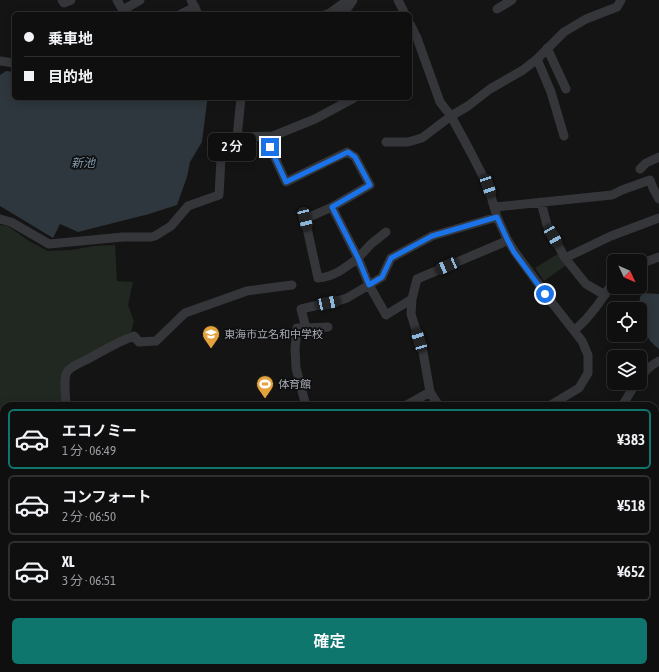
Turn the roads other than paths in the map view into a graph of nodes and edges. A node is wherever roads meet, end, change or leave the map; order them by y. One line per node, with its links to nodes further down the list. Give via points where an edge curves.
1 (62, 0): 2 (street, via 64,3)
2 (71, 0)
3 (117, 0): 12 (street)
4 (140, 0): 12 (street)
5 (348, 0): 14 (street)
6 (353, 0): 15 (street)
7 (398, 0): 16 (street)
8 (512, 0): 11 (street)
9 (621, 0): 20 (street, via 617,7 568,29)
10 (195, 7): 13 (street)
11 (497, 9)
12 (124, 12)
13 (185, 12)
14 (331, 12)
15 (344, 12)
16 (404, 12)
17 (412, 28): 18 (street)
18 (417, 38): 19 (street); 27 (street, via 440,102)
19 (412, 43)
20 (548, 48): 21 (street); 24 (street)
21 (537, 59): 27 (street); 29 (street, via 551,92)
22 (0, 61): 23 (street)
23 (12, 63)
24 (566, 89)
25 (241, 100): 30 (street)
26 (350, 100): 28 (street, via 315,119)
27 (451, 116): 31 (street, via 422,138 408,142); 37 (street, via 488,186)
28 (273, 136): 30 (street); 36 (street, via 270,147 286,182 348,152 355,157 370,185)
29 (564, 136)
30 (237, 137): 40 (street, via 221,158 219,195 188,206 171,226 155,236 49,244 11,222)
31 (386, 142)
32 (659, 157): 33 (street)
33 (640, 169)
34 (659, 199): 35 (street, via 650,180 612,195)
35 (540, 202): 37 (street); 45 (street, via 547,225)
36 (332, 207): 44 (street); 44 (street, via 305,219 318,278 326,278 339,272)
37 (494, 207): 38 (street)
38 (497, 217): 42 (street); 48 (street, via 432,236 391,258 382,277)
39 (659, 218): 45 (street, via 611,236)
40 (0, 219)
41 (386, 232): 44 (street)
42 (507, 239): 51 (street, via 417,279); 54 (street, via 514,252)
43 (659, 257): 46 (street)
44 (358, 258): 48 (street)
45 (565, 258): 50 (street, via 586,284)
46 (647, 261)
47 (292, 285): 59 (street, via 248,291 185,313 156,341 139,342 134,336 100,352 67,372)
48 (369, 285): 51 (street, via 386,315); 53 (street, via 347,298 300,309)
49 (607, 291): 50 (street)
50 (605, 294): 54 (street, via 595,310)
51 (412, 300): 58 (street, via 411,314 423,352)
52 (328, 327): 53 (street)
53 (306, 328): 60 (street, via 297,328 295,349 296,368)
54 (574, 330): 63 (street, via 588,355 588,373 579,388)
55 (659, 361): 56 (street)
56 (647, 370)
57 (632, 390): 64 (street)
58 (430, 392): 61 (street); 62 (street)
59 (66, 402)
60 (305, 402)
61 (412, 402)
62 (436, 402)
63 (556, 402)
64 (624, 402)

